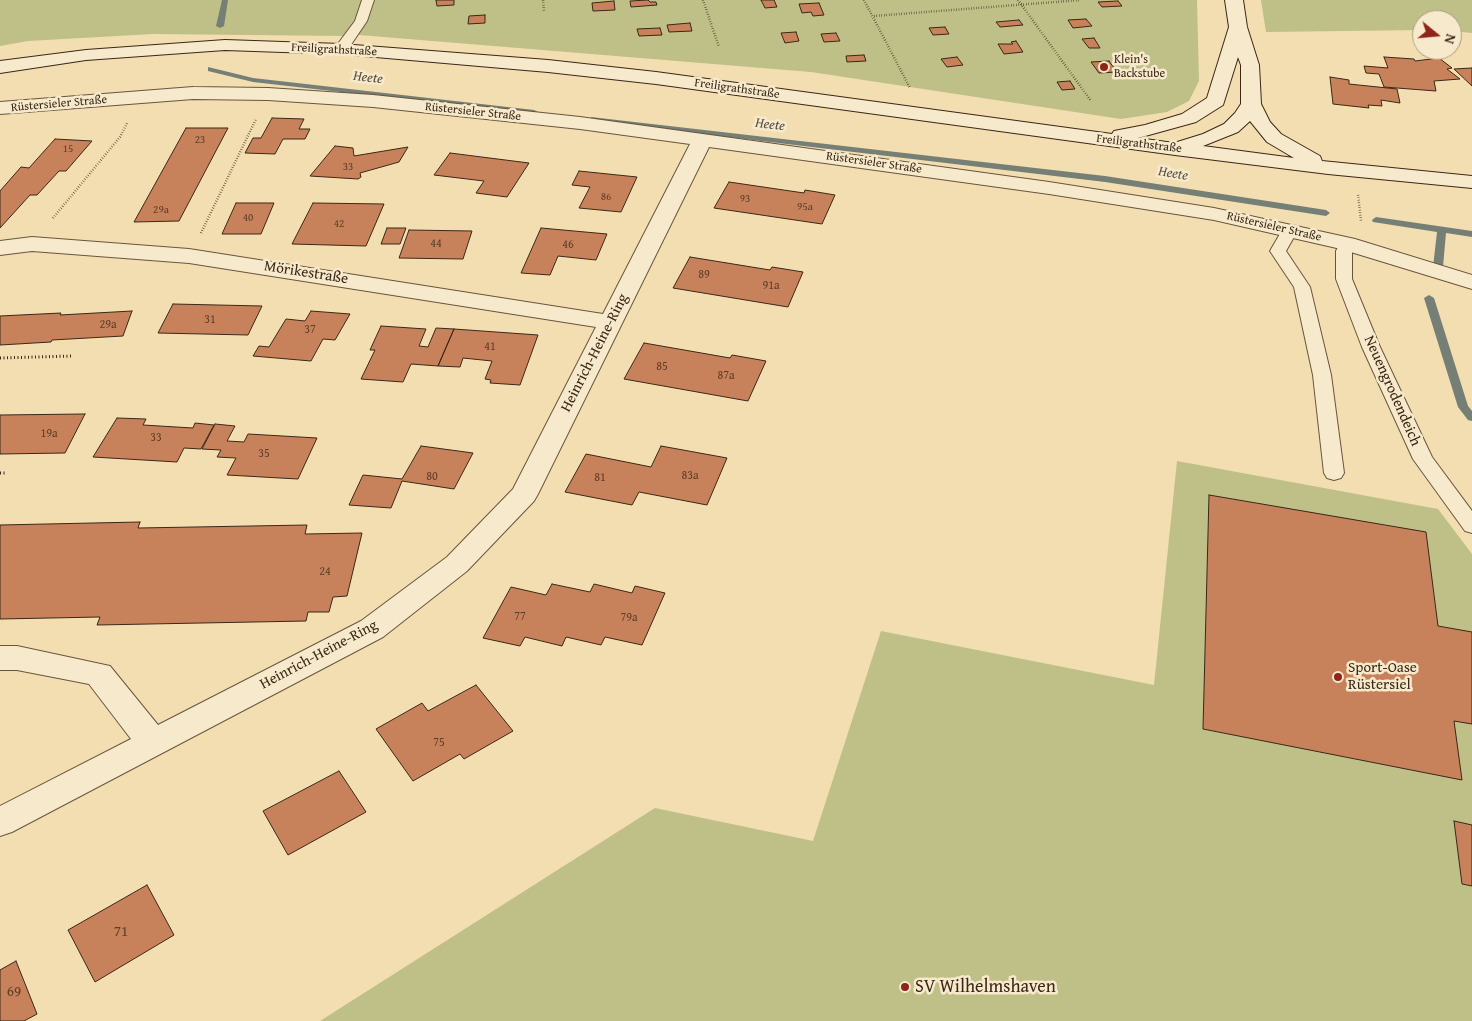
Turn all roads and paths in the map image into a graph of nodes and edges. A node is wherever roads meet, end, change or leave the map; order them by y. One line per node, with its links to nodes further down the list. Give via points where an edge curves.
1 (368, 0): 13 (lane, via 361,21)
2 (543, 0): 9 (path)
3 (703, 0): 12 (path)
4 (864, 0): 10 (path)
5 (1018, 0): 8 (path)
6 (1081, 0): 8 (path)
7 (1234, 0): 11 (street)
8 (1022, 5): 10 (path); 17 (path)
9 (544, 11)
10 (874, 16): 15 (path)
11 (1238, 27): 18 (street); 19 (street, via 1250,65)
12 (720, 47)
13 (341, 49): 14 (street, Freiligrathstraße, via 225,45 158,48); 24 (street, Freiligrathstraße, via 626,75)
14 (0, 67)
15 (912, 91)
16 (268, 94): 20 (street, Rüstersieler Straße, via 193,93); 23 (street, Rüstersieler Straße, via 447,109); 33 (path)
17 (1091, 101)
18 (1216, 101): 22 (street); 24 (street, via 1189,118)
19 (1251, 104): 22 (street); 27 (street, via 1261,124 1274,138)
20 (0, 108)
21 (128, 121): 30 (path, via 120,136)
22 (1231, 128): 25 (street); 26 (street)
23 (703, 139): 29 (street, Rüstersieler Straße, via 1049,188 1214,214); 35 (street, Heinrich-Heine-Ring)
24 (1100, 139): 25 (street, Freiligrathstraße)
25 (1175, 149): 26 (street, Freiligrathstraße)
26 (1275, 161): 27 (street, Freiligrathstraße)
27 (1328, 168): 28 (street, Freiligrathstraße)
28 (1472, 182)
29 (1290, 230): 31 (street, Rüstersieler Straße); 40 (lane, via 1278,251 1302,286 1322,375)
30 (32, 244): 32 (street, Mörikestraße); 33 (street, Mörikestraße)
31 (1347, 244): 34 (street, Rüstersieler Straße); 41 (lane, Neuengrodendeich, via 1344,279 1371,347 1423,459)
32 (0, 248)
33 (189, 256): 35 (street, Mörikestraße)
34 (1472, 282)
35 (610, 322): 43 (street, Heinrich-Heine-Ring, via 524,494 458,564 372,629)
36 (72, 356): 37 (path)
37 (0, 358)
38 (0, 473): 39 (path)
39 (7, 473)
40 (1334, 473)
41 (1472, 526)
42 (0, 658): 43 (street, via 17,658 99,674)
43 (153, 743): 44 (street, Heinrich-Heine-Ring)
44 (0, 822)

